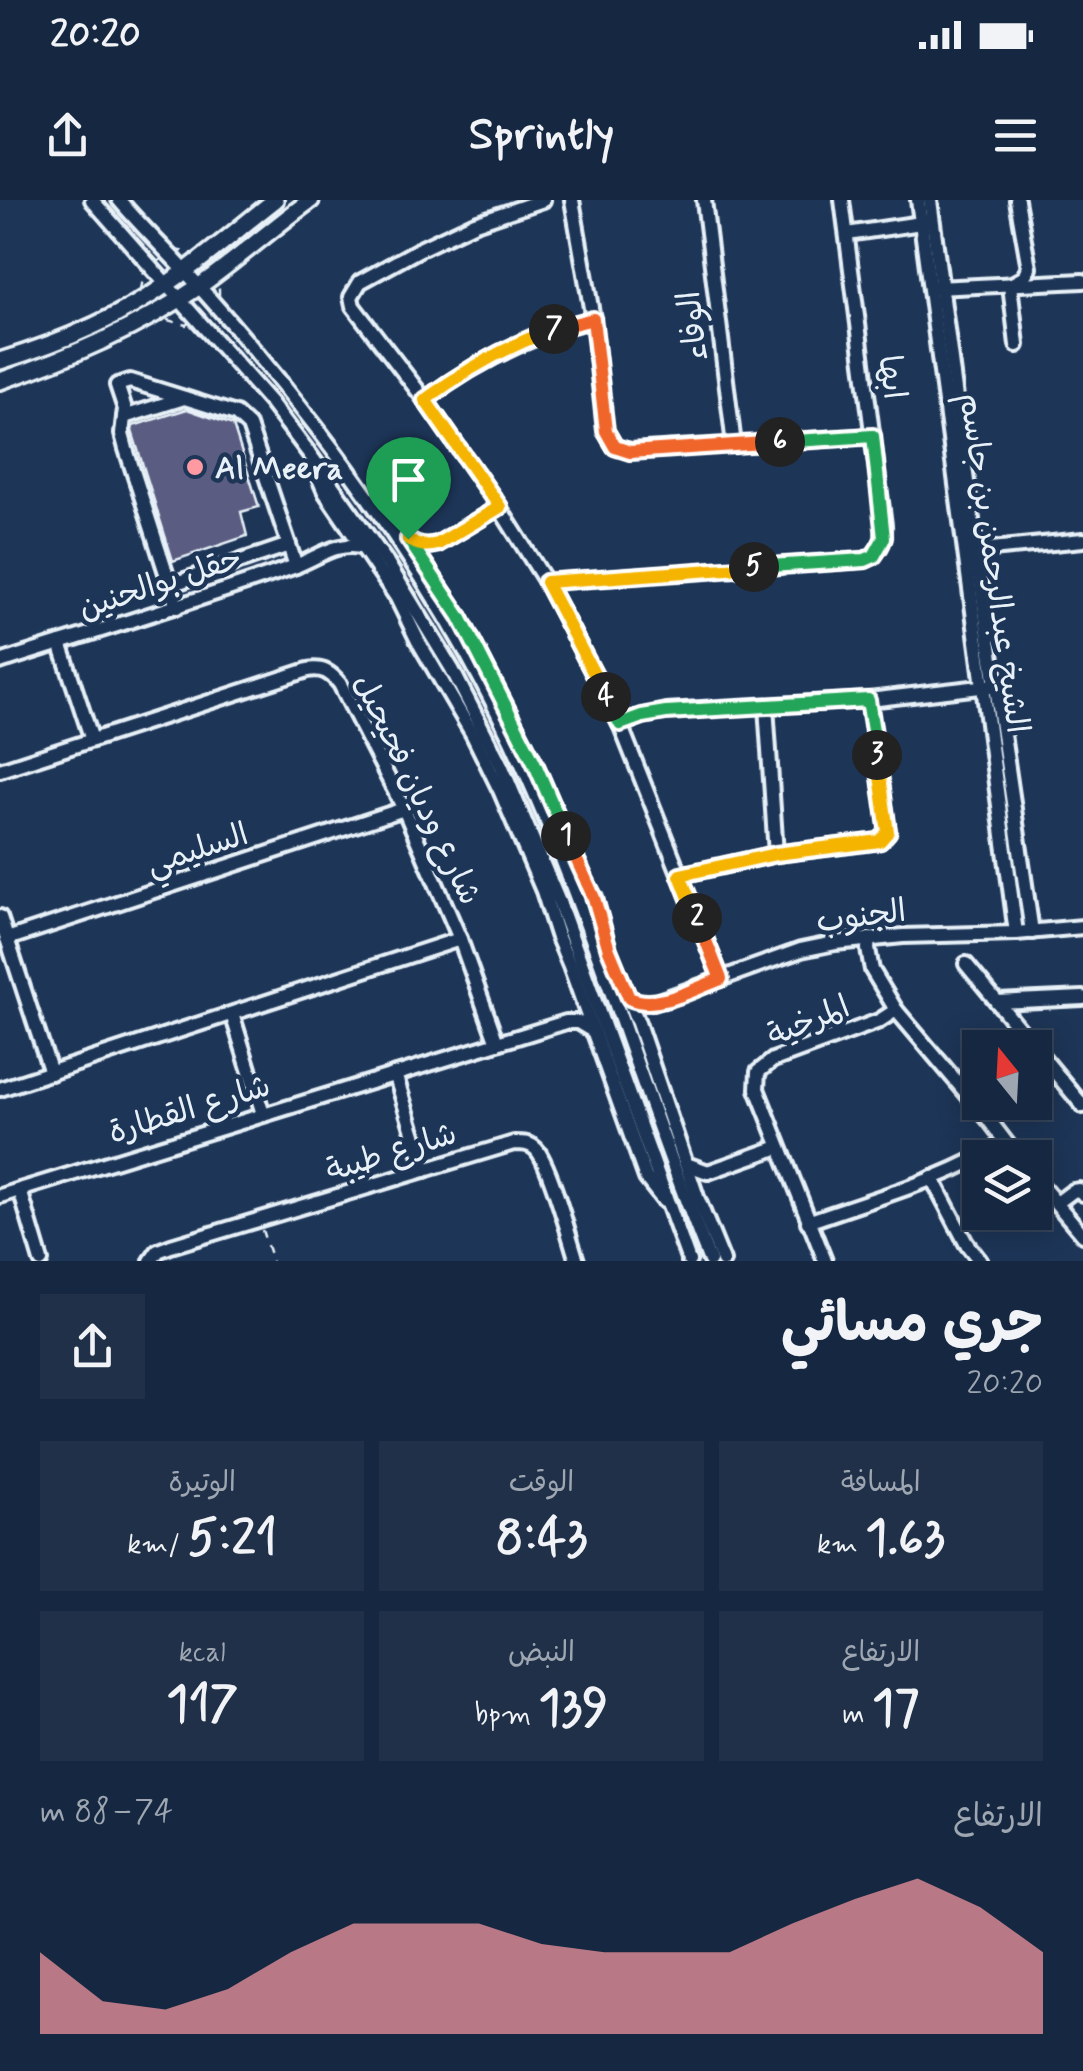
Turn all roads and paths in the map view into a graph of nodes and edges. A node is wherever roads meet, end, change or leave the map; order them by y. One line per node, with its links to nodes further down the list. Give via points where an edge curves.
1 (92, 200): 16 (street)
2 (119, 200): 14 (street)
3 (275, 200): 14 (main road)
4 (311, 200): 18 (main road)
5 (543, 200): 26 (street, via 475,223 354,289 357,314)
6 (572, 200): 21 (street)
7 (704, 200): 29 (street, الوفاء)
8 (842, 200): 13 (street, ابها)
9 (918, 200): 12 (street, الشيخ عبدالرحمن بن جاسم)
10 (930, 200): 12 (street, الشيخ عبدالرحمن بن جاسم)
11 (1016, 200): 17 (street, via 1029,268)
12 (927, 222): 13 (street); 19 (street, الشيخ عبدالرحمن بن جاسم)
13 (846, 234): 28 (street, ابها)
14 (186, 271): 16 (main road); 18 (street)
15 (1083, 280): 17 (street)
16 (167, 285): 20 (street); 23 (main road, via 89,327)
17 (1010, 285): 19 (street); 22 (street)
18 (199, 286): 20 (main road); 31 (street)
19 (936, 288): 40 (street, الشيخ عبدالرحمن بن جاسم)
20 (180, 299): 24 (main road, via 96,344); 30 (street)
21 (593, 319): 26 (street, via 502,350); 29 (street, via 606,431 615,447 630,452)
22 (1017, 345)
23 (0, 360)
24 (0, 381)
25 (184, 398): 27 (street); 27 (street, via 130,381 117,385); 37 (street, via 236,414 249,426)
26 (425, 400): 32 (street)
27 (124, 418): 44 (street, via 126,449)
28 (873, 436): 29 (street); 43 (street, ابها, via 884,538 874,556)
29 (734, 445)
30 (312, 456): 33 (street); 51 (street)
31 (372, 502): 34 (street); 47 (street)
32 (500, 507): 36 (street); 43 (street)
33 (341, 514): 38 (street); 39 (street)
34 (408, 539): 36 (street); 42 (street)
35 (1083, 540): 40 (street)
36 (438, 544): 42 (street)
37 (289, 545): 41 (street); 44 (street)
38 (334, 547): 39 (street, حقل بوالحنين); 41 (street, حقل بوالحنين)
39 (364, 548): 48 (street)
40 (971, 551): 52 (street, الشيخ عبدالرحمن بن جاسم)
41 (296, 566): 46 (street, حقل بوالحنين)
42 (429, 572): 45 (street)
43 (546, 582): 55 (street)
44 (170, 585): 46 (street)
45 (443, 593): 47 (street); 64 (street, via 534,762)
46 (177, 607): 49 (street, حقل بوالحنين)
47 (448, 621): 61 (street, via 520,759)
48 (418, 641): 51 (street); 72 (street, via 500,790)
49 (60, 642): 50 (street, حقل بوالحنين); 56 (street)
50 (0, 662)
51 (452, 670): 67 (street, via 514,794)
52 (990, 686): 53 (street); 65 (street, الشيخ عبدالرحمن بن جاسم); 66 (street, الشيخ عبدالرحمن بن جاسم)
53 (868, 700): 54 (street); 59 (street, via 888,832 880,841)
54 (766, 706): 55 (street, via 666,712); 59 (street)
55 (620, 724): 60 (street)
56 (92, 740): 57 (street, شارع وديان فحيحيل); 58 (street, شارع وديان فحيحيل, via 317,668 340,684)
57 (0, 770)
58 (404, 809): 68 (street, السليمي); 69 (street, شارع وديان فحيحيل)
59 (776, 854): 60 (street)
60 (680, 875): 73 (street)
61 (576, 895): 64 (street); 114 (street)
62 (0, 917): 68 (street)
63 (1083, 927): 65 (street, الجنوب)
64 (603, 929): 75 (street)
65 (1032, 932): 66 (street, الجنوب)
66 (1016, 933): 70 (street, الجنوب)
67 (572, 938): 72 (street); 105 (street)
68 (7, 939): 87 (street)
69 (460, 939): 80 (street, شارع وديان فحيحيل); 85 (street, شارع وديان فحيحيل)
70 (869, 939): 73 (street, الجنوب, via 818,946); 79 (street, via 872,970)
71 (966, 964): 77 (street)
72 (570, 966): 74 (street)
73 (721, 979): 78 (street, الجنوب)
74 (579, 994): 81 (street); 84 (street)
75 (629, 998): 78 (street); 82 (street)
76 (1083, 998): 77 (street)
77 (998, 1002): 83 (street)
78 (654, 1003): 82 (street)
79 (896, 1010): 92 (street); 93 (street, المرخية, via 772,1060 758,1072 757,1089)
80 (232, 1014): 87 (street, شارع وديان فحيحيل); 91 (street)
81 (566, 1022): 84 (street); 85 (street, شارع القطارة)
82 (638, 1023): 94 (street)
83 (1021, 1030)
84 (594, 1032): 105 (street, via 646,1178)
85 (497, 1043): 88 (street, شارع القطارة)
86 (1052, 1069): 90 (street)
87 (51, 1072): 89 (street, شارع وديان فحيحيل)
88 (395, 1074): 91 (street, شارع القطارة); 96 (street)
89 (0, 1089)
90 (1083, 1106)
91 (263, 1114): 99 (street, شارع القطارة)
92 (1004, 1140)
93 (779, 1147): 97 (street); 107 (street, المرخية)
94 (686, 1164): 97 (street); 102 (street)
95 (962, 1165): 98 (street)
96 (425, 1170): 106 (street, شارع طيبة); 112 (street, شارع طيبة, via 514,1143 532,1145)
97 (708, 1172): 102 (street)
98 (932, 1178): 107 (street); 117 (street)
99 (20, 1190): 101 (street, شارع القطارة); 109 (street)
100 (1083, 1194): 104 (street, via 1073,1191)
101 (0, 1196)
102 (697, 1197): 115 (street)
103 (1052, 1198): 104 (street)
104 (1057, 1204): 108 (street)
105 (668, 1206): 113 (street)
106 (259, 1219): 110 (street, شارع طيبة, via 170,1246); 111 (path)
107 (808, 1222): 116 (street, المرخية)
108 (1083, 1235)
109 (41, 1261)
110 (151, 1261)
111 (272, 1261)
112 (578, 1261)
113 (689, 1261)
114 (710, 1261)
115 (723, 1261)
116 (825, 1261)
117 (980, 1261)

